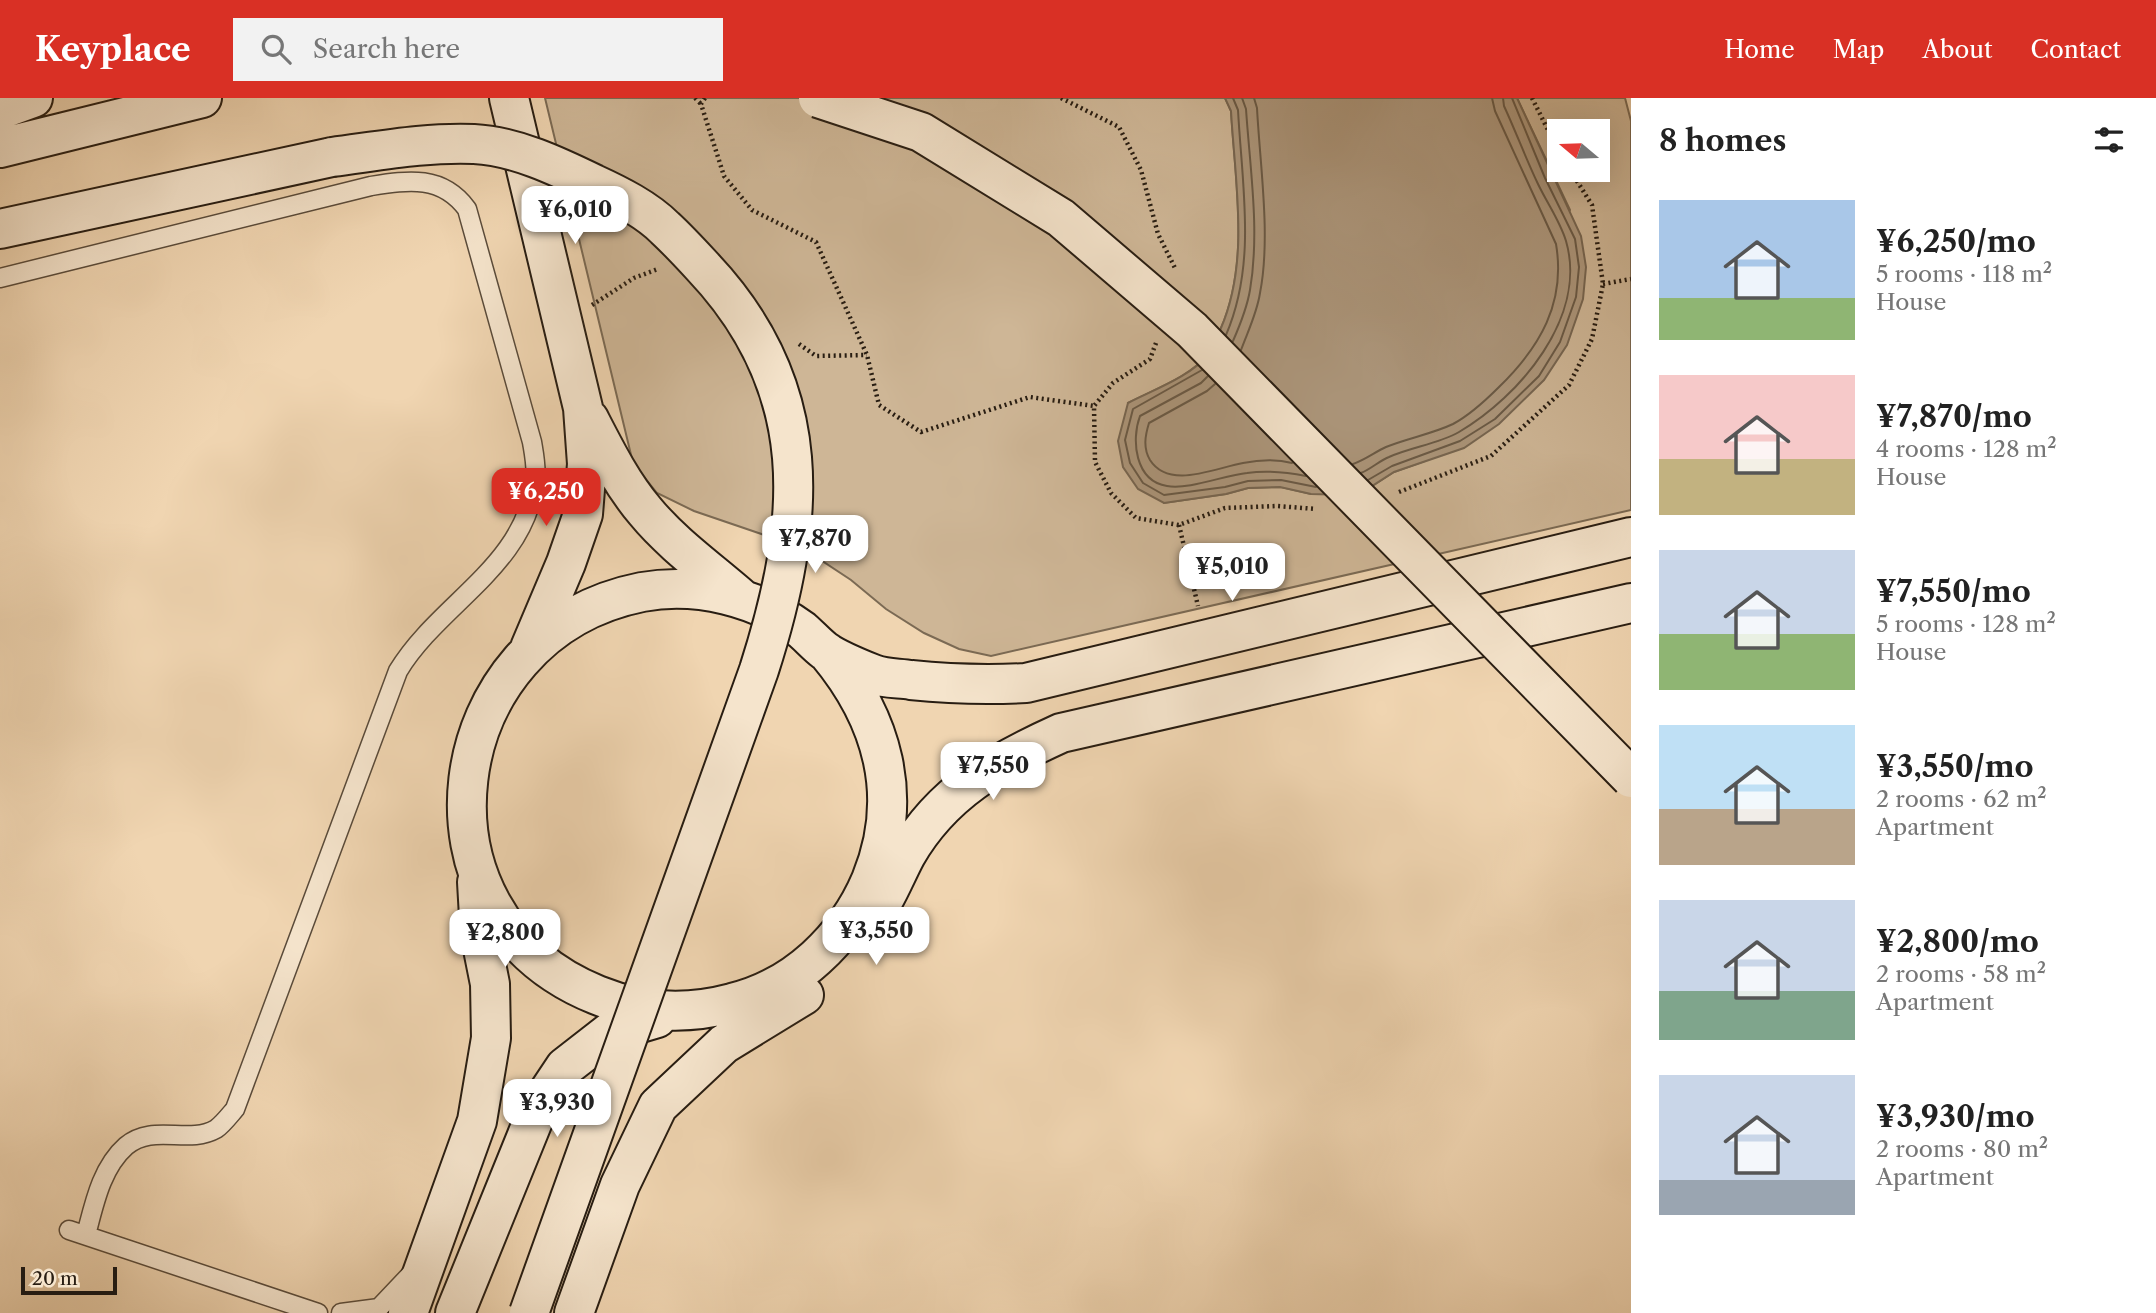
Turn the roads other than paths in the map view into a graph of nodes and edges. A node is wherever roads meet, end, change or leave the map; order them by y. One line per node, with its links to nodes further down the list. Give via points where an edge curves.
1 (33, 98): 5 (main road)
2 (202, 98): 6 (main road)
3 (509, 98): 9 (main road)
4 (818, 98): 15 (main road, bridge, via 921,132 1062,218 1192,330)
5 (0, 110)
6 (0, 148)
7 (0, 229): 26 (main road, bridge, via 332,158 403,147 475,144 565,170 616,194 664,226 725,290 762,347 781,394 794,493 790,550 778,611)
8 (0, 278): 22 (lane, via 396,182 441,186 458,196 467,209 532,442 536,478 531,506 506,552 410,651 398,671 235,1110 215,1129 142,1137 127,1146 113,1163 77,1232)
9 (583, 408): 11 (main road, via 645,511); 13 (main road, via 587,464 583,514)
10 (1631, 537): 14 (main road, via 1026,683 979,686 878,676)
11 (744, 600): 13 (main road, via 679,589 625,596 583,611); 14 (main road, via 774,613)
12 (1631, 603): 18 (main road, via 1048,738 1010,755 940,809 905,856 895,881)
13 (529, 650): 16 (main road, via 490,704 469,767 466,800)
14 (827, 652): 17 (main road, via 865,706 885,768 886,812)
15 (1631, 778)
16 (477, 866): 20 (main road, via 506,926 529,951 572,984 644,1009); 21 (main road, via 480,934 491,984 491,1038 478,1121)
17 (877, 866): 18 (main road, via 872,900); 19 (main road, via 864,897 825,950)
18 (851, 951): 19 (main road); 27 (main road, via 821,985 724,1044 658,1106 620,1185)
19 (772, 989): 20 (main road)
20 (710, 1009): 25 (main road, via 663,1016 610,1032 565,1067 534,1117)
21 (429, 1254): 23 (lane, via 379,1308); 24 (main road)
22 (318, 1313)
23 (341, 1313)
24 (408, 1313)
25 (455, 1313)
26 (529, 1313)
27 (574, 1313)

